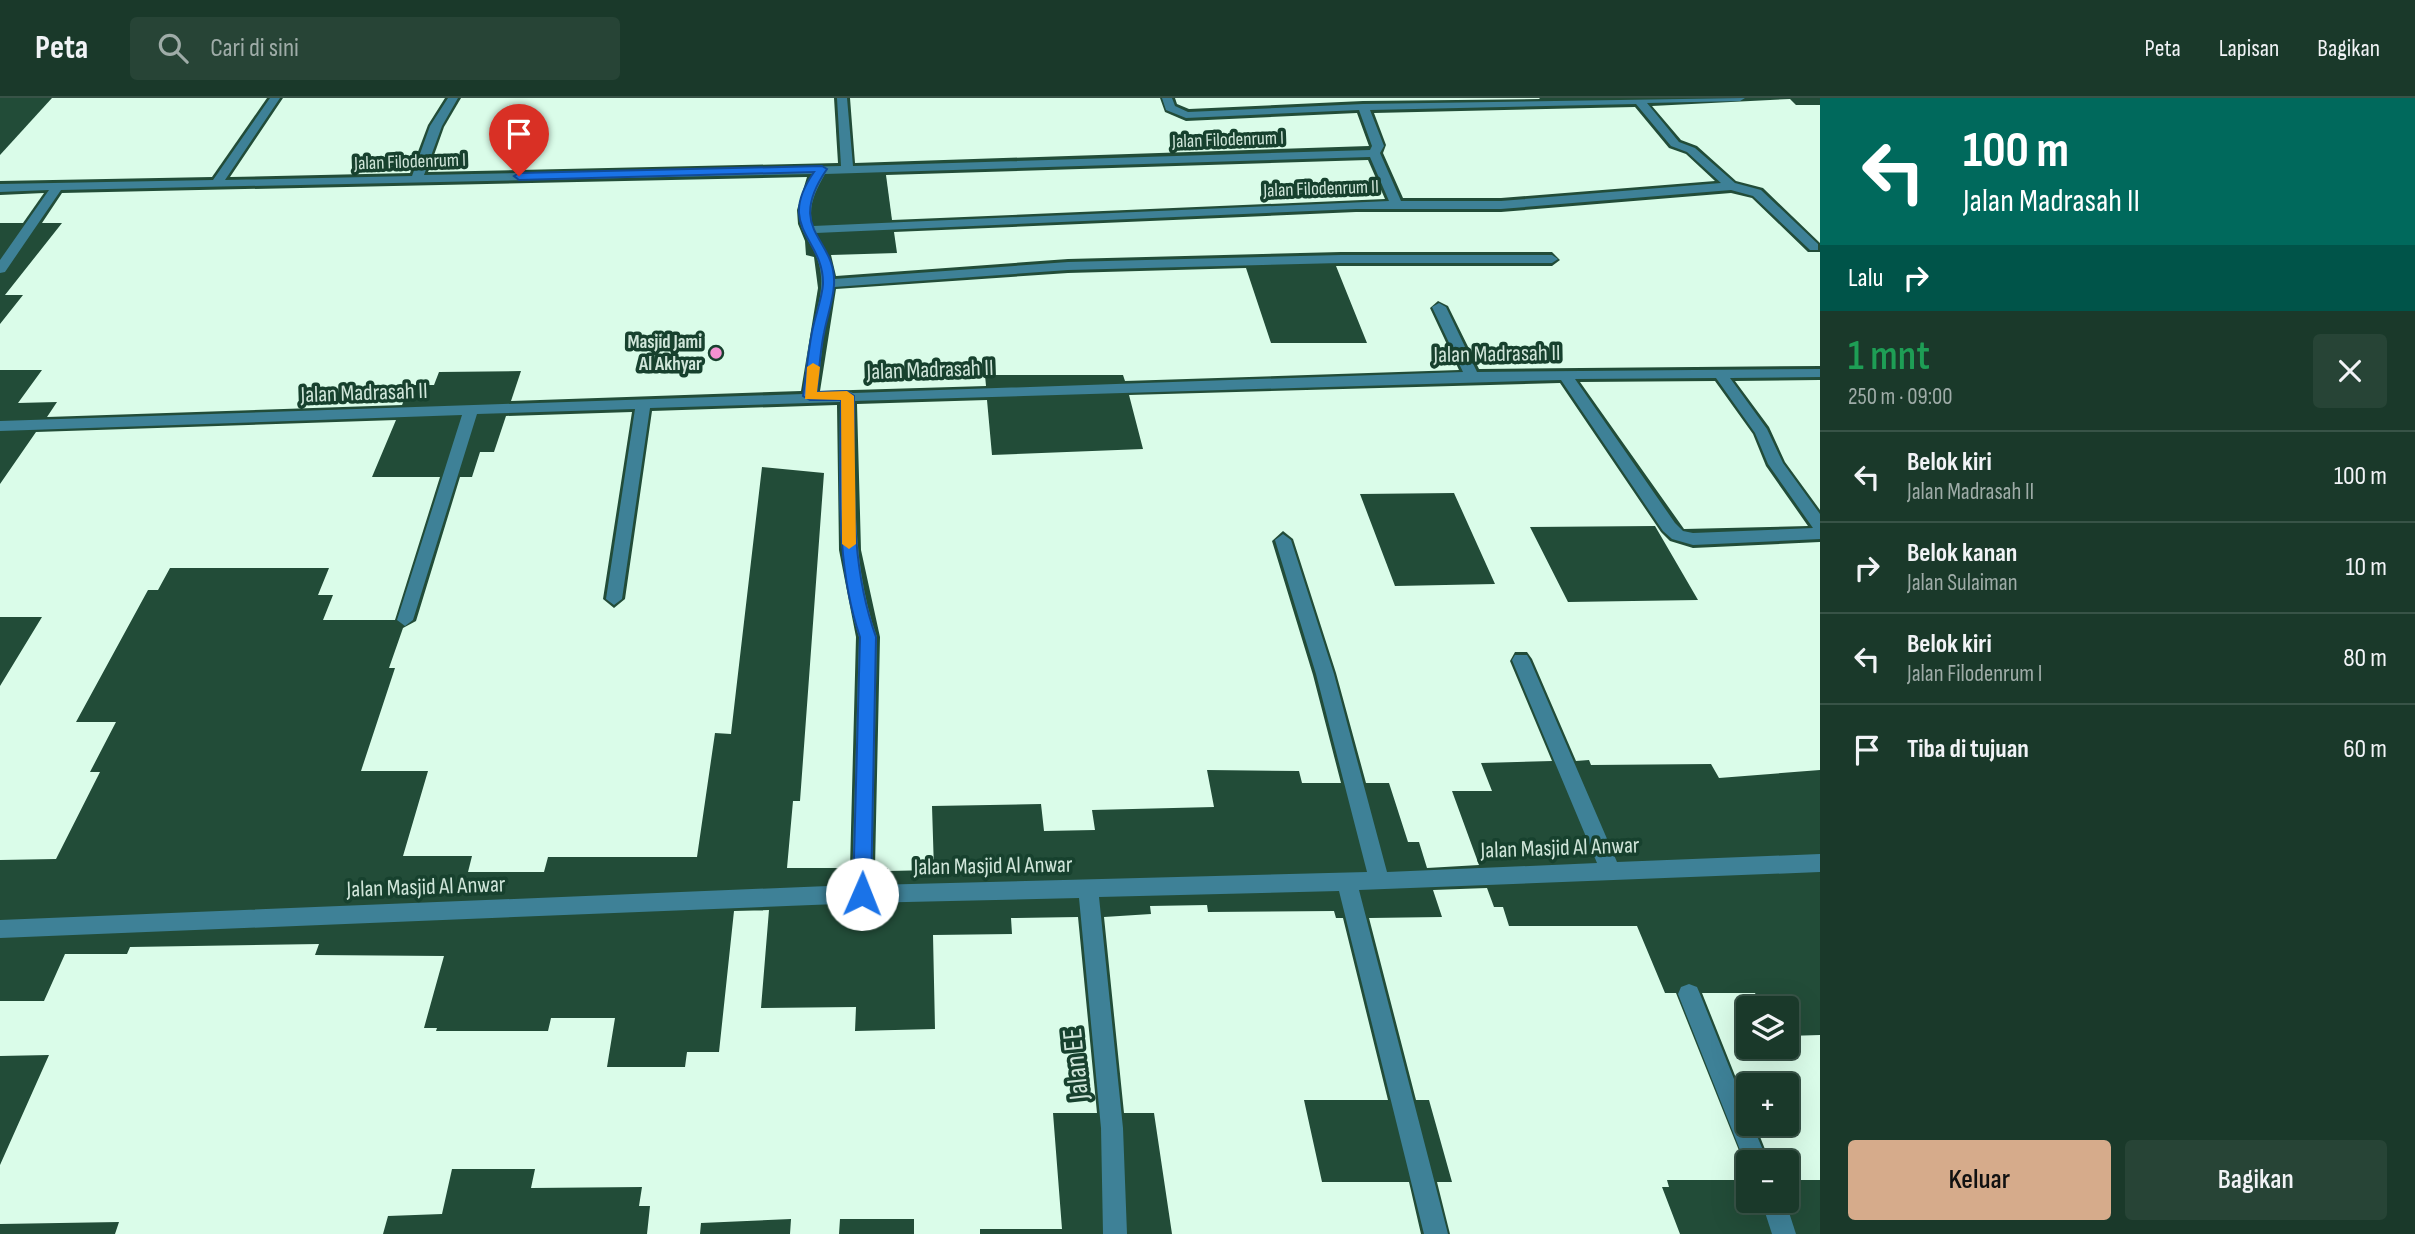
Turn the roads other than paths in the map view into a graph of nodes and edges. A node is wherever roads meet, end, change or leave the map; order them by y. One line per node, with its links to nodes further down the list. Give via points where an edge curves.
1 (275, 98): 13 (street)
2 (453, 98): 12 (street, via 436,126)
3 (842, 98): 10 (street)
4 (1167, 98): 8 (street, via 1170,108 1186,115)
5 (1740, 98): 7 (street)
6 (1546, 100): 7 (street); 8 (street)
7 (1639, 101): 14 (street, via 1675,144 1691,150)
8 (1363, 107): 9 (street, via 1378,146)
9 (1374, 153): 10 (street, Jalan Filodenrum I); 17 (street)
10 (847, 168): 11 (street, Jalan Filodenrum I)
11 (822, 169): 12 (street, Jalan Filodenrum I); 18 (street, via 805,204)
12 (417, 179): 13 (street, Jalan Filodenrum I)
13 (215, 185): 15 (street, Jalan Filodenrum I)
14 (1731, 186): 17 (street, Jalan Filodenrum II, via 1501,205); 19 (street, Jalan Filodenrum II, via 1757,193)
15 (57, 187): 16 (street, Jalan Filodenrum I); 21 (street)
16 (0, 188)
17 (1397, 206): 18 (street, Jalan Filodenrum II)
18 (806, 230): 22 (street)
19 (1818, 248)
20 (1552, 259): 22 (street, via 1068,266)
21 (0, 269)
22 (829, 283): 28 (street)
23 (1439, 307): 26 (street)
24 (1820, 373): 25 (street, Jalan Madrasah II)
25 (1721, 375): 27 (street, Jalan Madrasah II); 33 (street)
26 (1472, 376): 27 (street, Jalan Madrasah II); 29 (street, Jalan Madrasah II)
27 (1566, 376): 34 (street, via 1678,535 1693,539)
28 (810, 396): 29 (street, Jalan Madrasah II); 30 (street, Jalan Madrasah II)
29 (847, 396): 44 (street, via 849,554 868,637)
30 (643, 406): 31 (street, Jalan Madrasah II); 36 (street)
31 (470, 413): 32 (street, Jalan Madrasah II); 37 (street)
32 (0, 426)
33 (1820, 526)
34 (1820, 533)
35 (1283, 540): 41 (street, via 1325,674)
36 (614, 599)
37 (405, 620)
38 (1521, 660): 40 (street)
39 (1820, 863): 40 (street, Jalan Masjid Al Anwar)
40 (1610, 870): 41 (street, Jalan Masjid Al Anwar)
41 (1379, 878): 42 (street, Jalan Masjid Al Anwar)
42 (1347, 882): 43 (street, Jalan Masjid Al Anwar); 50 (street)
43 (1088, 888): 44 (street, Jalan Masjid Al Anwar); 49 (street, Jalan EE, via 1112,1128)
44 (862, 894): 45 (street, Jalan Masjid Al Anwar)
45 (0, 929)
46 (1689, 993): 47 (street)
47 (1751, 1150)
48 (1777, 1213): 51 (street)
49 (1115, 1234)
50 (1436, 1234)
51 (1784, 1234)

